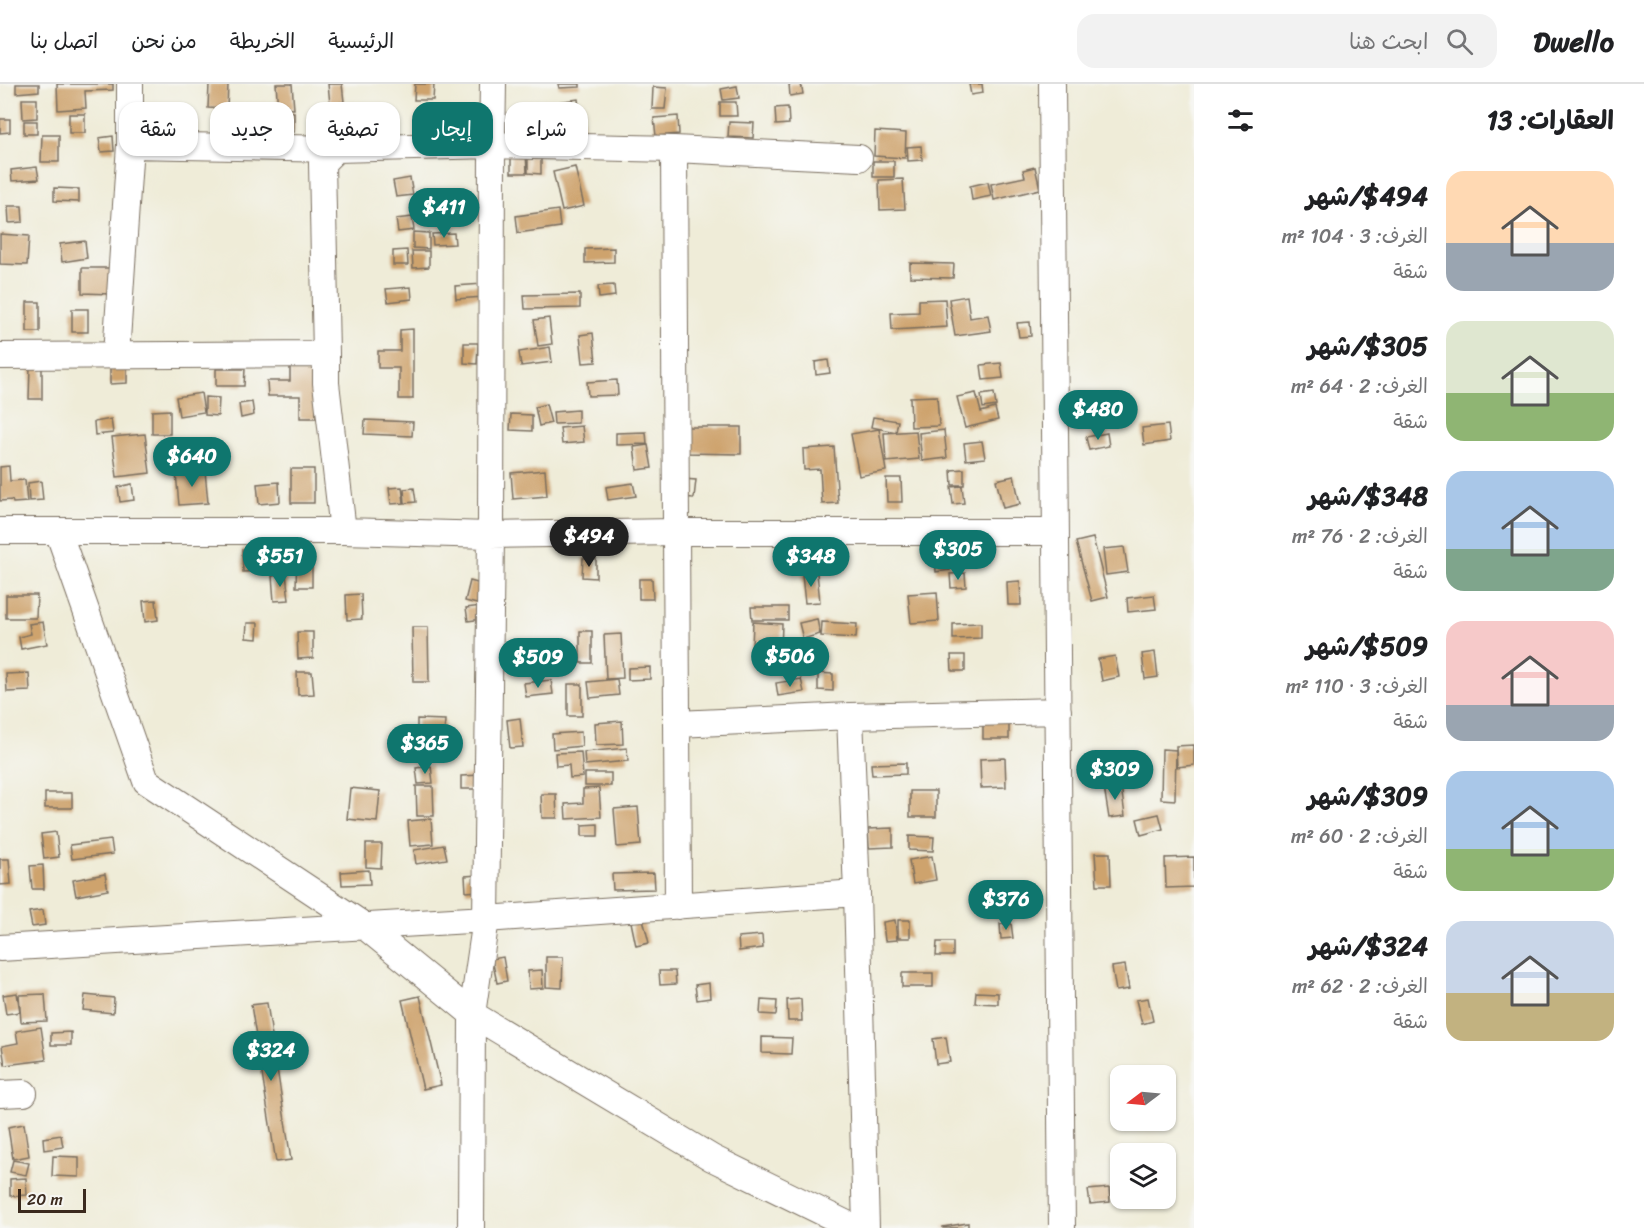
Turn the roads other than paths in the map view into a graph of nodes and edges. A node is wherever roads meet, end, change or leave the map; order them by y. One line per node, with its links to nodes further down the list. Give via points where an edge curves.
1 (130, 84): 4 (street)
2 (494, 84): 5 (street)
3 (1052, 84): 21 (street)
4 (130, 102)
5 (493, 114)
6 (493, 145): 9 (street)
7 (198, 146): 8 (street)
8 (306, 148)
9 (674, 149): 13 (street); 20 (street)
10 (129, 156): 15 (street)
11 (329, 156): 14 (street, via 322,163)
12 (492, 156): 22 (street)
13 (859, 158)
14 (326, 354): 15 (street); 19 (street)
15 (116, 355): 16 (street)
16 (0, 356)
17 (0, 531): 18 (street)
18 (58, 531): 19 (street); 29 (street, via 146,781)
19 (343, 531): 22 (street)
20 (676, 532): 21 (street); 22 (street); 25 (street)
21 (1056, 532): 23 (street)
22 (491, 535): 28 (street)
23 (1058, 711): 24 (street); 35 (street)
24 (850, 716): 25 (street); 26 (street)
25 (677, 724): 27 (street)
26 (857, 893): 27 (street); 34 (street)
27 (678, 906): 28 (street)
28 (486, 920): 29 (street); 31 (street)
29 (363, 926): 30 (street); 31 (street)
30 (0, 948)
31 (472, 1014): 32 (street); 33 (street, via 712,1158)
32 (471, 1228)
33 (855, 1228)
34 (866, 1228)
35 (1062, 1228)

